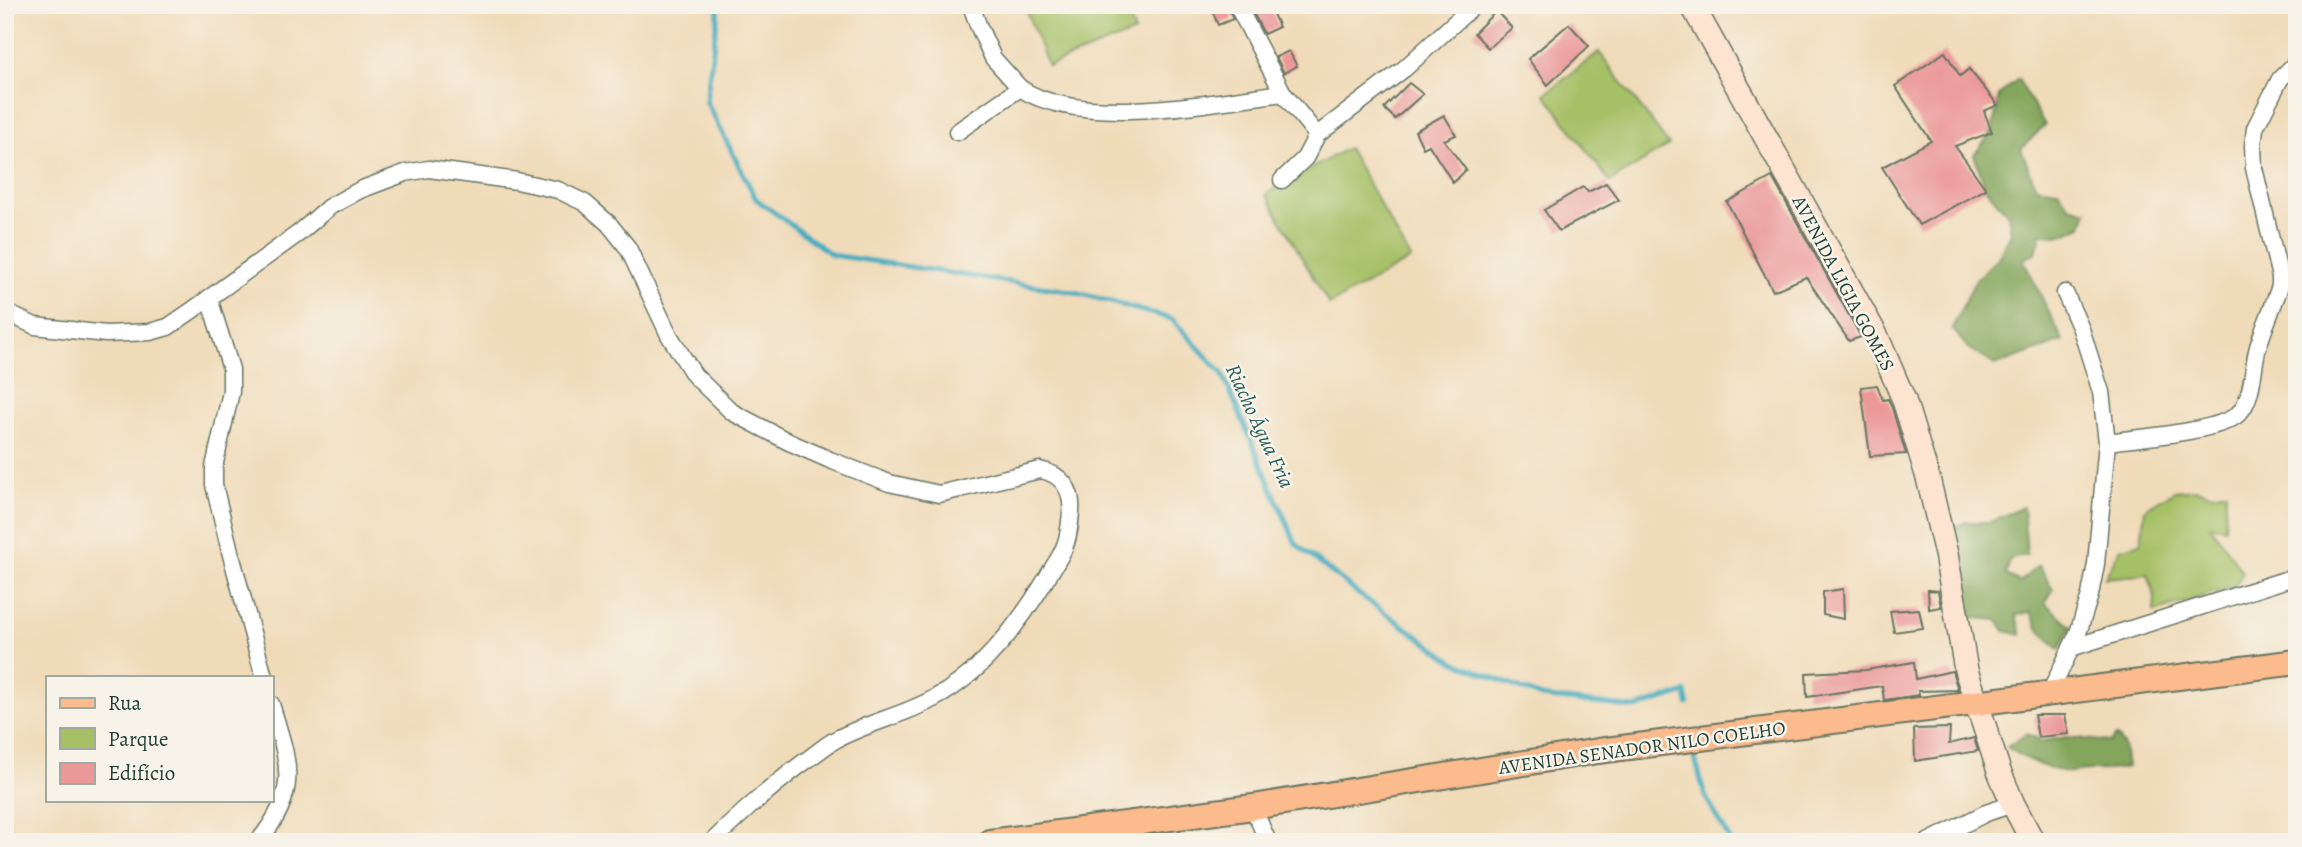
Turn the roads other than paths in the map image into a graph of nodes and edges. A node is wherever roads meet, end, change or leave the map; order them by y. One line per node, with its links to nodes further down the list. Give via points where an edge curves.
1 (971, 5): 6 (street, via 993,58)
2 (1237, 5): 7 (street)
3 (1474, 5): 9 (street, via 1404,69)
4 (1692, 5): 20 (street, AVENIDA LIGIA GOMES, via 1877,337 1903,400 1928,478 1966,670)
5 (2297, 62): 14 (street, via 2280,79 2255,128 2254,168 2280,286 2242,409 2221,424)
6 (1020, 88): 7 (street, via 1035,98 1066,107 1105,110); 8 (street)
7 (1283, 93): 9 (street)
8 (957, 132)
9 (1317, 135): 10 (street, via 1305,158)
10 (1282, 180)
11 (2065, 293): 14 (street, via 2101,392)
12 (209, 298): 13 (street, via 168,327 150,332 106,334 35,326); 18 (street, via 231,369 215,485); 25 (street, via 330,207 360,190 429,169 517,181 558,190 585,203 609,224 628,248 669,335 694,375 732,412 830,460 889,483 939,494 1041,470 1060,477 1069,489 1072,505 1064,548 1038,592 980,664 932,700 832,741 754,802)
13 (5, 312)
14 (2107, 442): 16 (street, via 2096,564)
15 (2297, 576): 16 (street)
16 (2071, 648): 19 (street)
17 (2297, 662): 19 (main road, AVENIDA SENADOR NILO COELHO)
18 (264, 676)
19 (2049, 695): 20 (main road, AVENIDA SENADOR NILO COELHO)
20 (1977, 702): 22 (street, AVENIDA LIGIA GOMES); 23 (main road, AVENIDA SENADOR NILO COELHO, via 1598,751)
21 (273, 711): 24 (street, via 285,754 286,795)
22 (2013, 804): 28 (street); 29 (street, AVENIDA LIGIA GOMES)
23 (1253, 807): 26 (main road, AVENIDA SENADOR NILO COELHO); 27 (street)
24 (258, 842)
25 (712, 842)
26 (990, 842)
27 (1268, 842)
28 (1928, 842)
29 (2033, 842)

